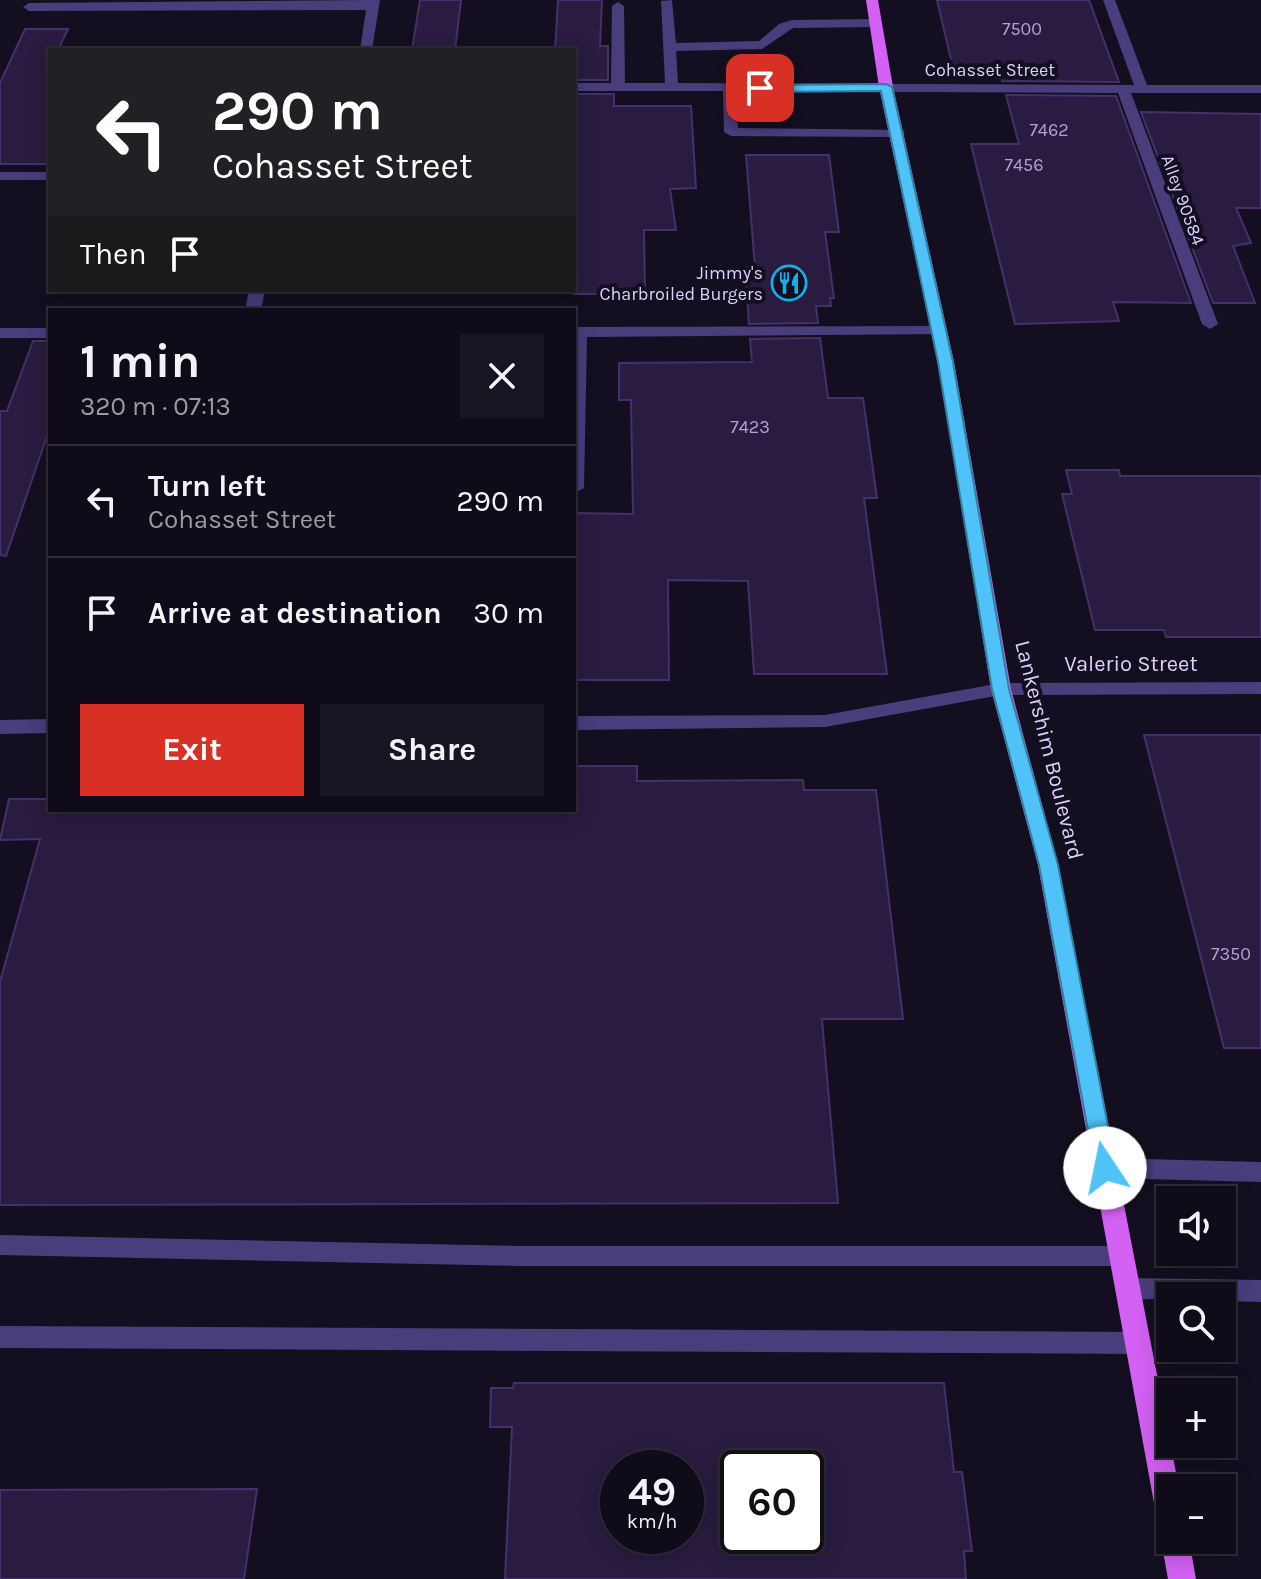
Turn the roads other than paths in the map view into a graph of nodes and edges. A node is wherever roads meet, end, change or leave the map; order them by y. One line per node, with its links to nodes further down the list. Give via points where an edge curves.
1 (872, 0): 7 (main road, Lankershim Boulevard)
2 (1109, 0): 16 (street)
3 (667, 1): 8 (street)
4 (374, 3): 6 (street); 9 (street)
5 (618, 6): 12 (street)
6 (29, 7)
7 (876, 23): 8 (street, via 792,24 762,45); 11 (main road, Lankershim Boulevard)
8 (669, 47): 13 (street)
9 (366, 48)
10 (576, 87): 12 (street, Cohasset Street)
11 (886, 87): 14 (street, Cohasset Street); 15 (street, Cohasset Street); 18 (main road, Lankershim Boulevard)
12 (618, 88): 13 (street, Cohasset Street)
13 (672, 88): 14 (street, Cohasset Street)
14 (729, 89): 18 (street, via 731,132)
15 (1123, 89): 16 (street, Cohasset Street); 21 (street, Alley 90584)
16 (1142, 89): 17 (street, Cohasset Street)
17 (1261, 89)
18 (898, 133): 22 (main road, Lankershim Boulevard)
19 (0, 176): 20 (street)
20 (48, 176)
21 (1210, 324)
22 (939, 331): 23 (street); 27 (main road, Lankershim Boulevard)
23 (576, 332)
24 (0, 333): 25 (street)
25 (48, 333)
26 (1261, 688): 27 (street, Valerio Street)
27 (1001, 689): 28 (street, Valerio Street, via 825,721); 31 (main road, Lankershim Boulevard, via 1048,865)
28 (576, 723)
29 (48, 726): 30 (street)
30 (0, 727)
31 (1105, 1168): 32 (street); 34 (main road, Lankershim Boulevard)
32 (1261, 1172)
33 (0, 1245): 34 (street, via 516,1256)
34 (1122, 1256): 35 (main road, Lankershim Boulevard)
35 (1128, 1289): 36 (street); 38 (main road, Lankershim Boulevard)
36 (1261, 1291)
37 (0, 1337): 38 (street)
38 (1138, 1343): 39 (main road, Lankershim Boulevard)
39 (1163, 1474)
40 (1178, 1554): 41 (main road)
41 (1182, 1579)

